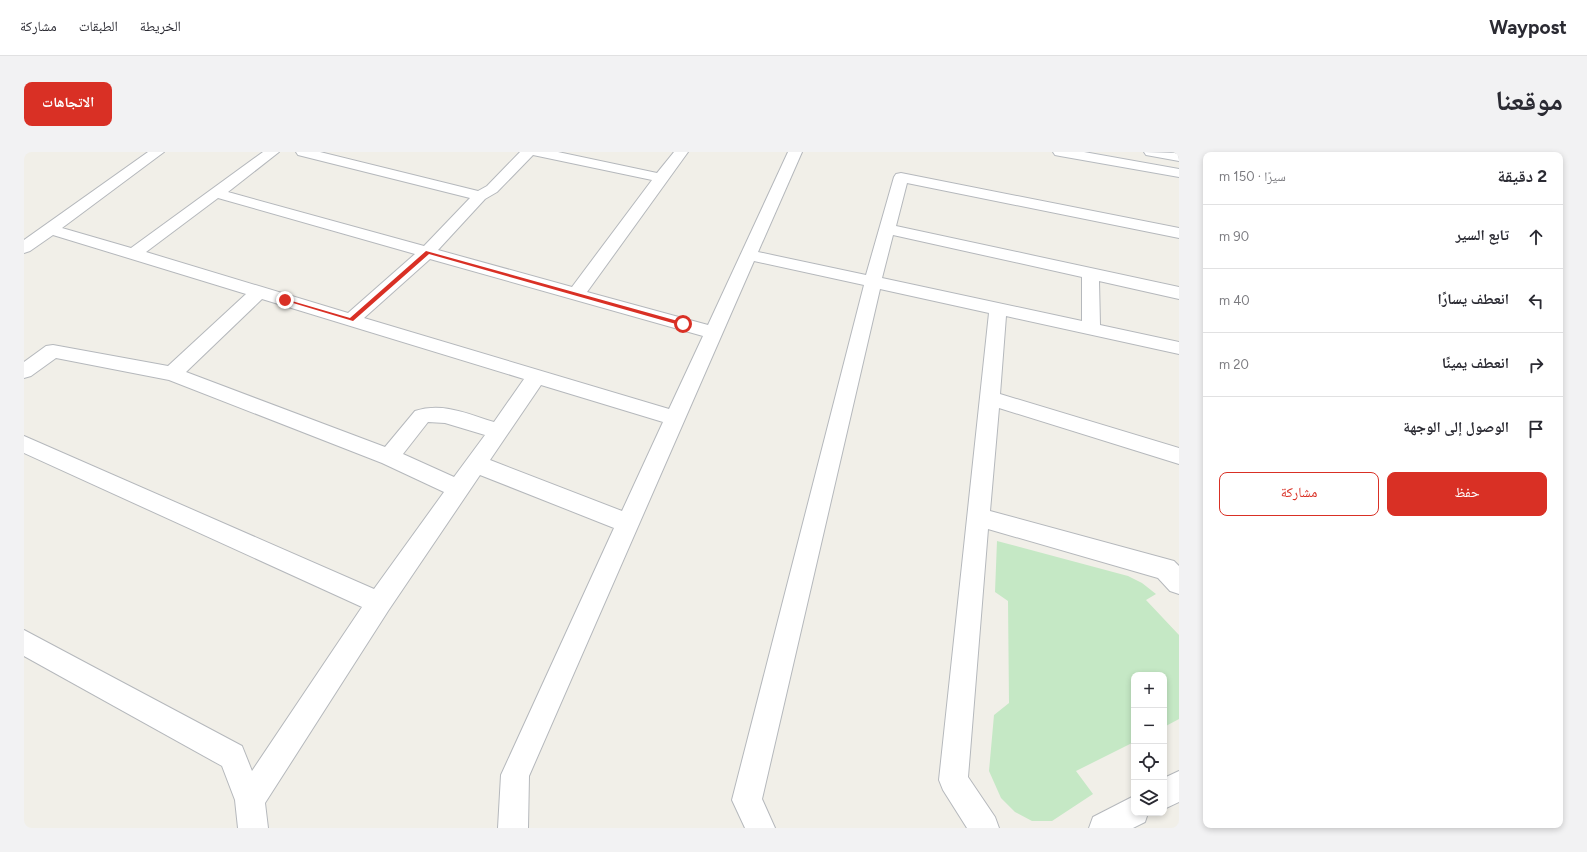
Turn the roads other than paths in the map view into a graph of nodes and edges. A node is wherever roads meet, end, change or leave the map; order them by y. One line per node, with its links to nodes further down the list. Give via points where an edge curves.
1 (157, 152): 15 (street)
2 (272, 152): 13 (street)
3 (303, 152): 14 (street)
4 (528, 152): 14 (street, via 492,189)
5 (538, 152): 12 (street)
6 (681, 152): 12 (street)
7 (795, 152): 21 (street)
8 (1060, 152): 11 (street)
9 (1151, 152): 10 (street)
10 (1179, 157)
11 (1179, 173)
12 (661, 178): 26 (street)
13 (216, 193): 19 (street); 20 (street)
14 (480, 196): 19 (street)
15 (50, 229): 18 (street); 20 (street)
16 (887, 229): 17 (street, via 901,176); 22 (street); 23 (street)
17 (1179, 233)
18 (24, 248)
19 (428, 252): 26 (street); 28 (street)
20 (133, 254): 24 (street)
21 (749, 255): 23 (street); 30 (street)
22 (1090, 273): 25 (street); 29 (street)
23 (873, 282): 27 (street); 54 (street, via 747,800)
24 (259, 292): 28 (street); 33 (street)
25 (1179, 292)
26 (576, 294): 30 (street)
27 (998, 309): 29 (street); 35 (street)
28 (351, 320): 34 (street)
29 (1091, 329): 31 (street)
30 (714, 333): 36 (street)
31 (1179, 348)
32 (24, 371): 33 (street, via 53,351)
33 (172, 374): 40 (street)
34 (537, 376): 36 (street); 37 (street)
35 (989, 398): 39 (street); 43 (street)
36 (675, 418): 44 (street)
37 (499, 431): 40 (street, via 445,415 422,416); 41 (street)
38 (24, 444): 46 (street)
39 (1179, 456)
40 (389, 457): 42 (street)
41 (476, 464): 42 (street); 44 (street)
42 (459, 489): 46 (street)
43 (978, 518): 45 (street, via 1166,569); 55 (street, via 953,780)
44 (628, 523): 53 (street, via 514,775)
45 (1179, 583)
46 (379, 602): 50 (street)
47 (24, 642): 50 (street, via 232,756)
48 (1179, 786): 49 (street)
49 (1167, 792)
50 (250, 800): 52 (street)
51 (1131, 813): 56 (street)
52 (253, 828)
53 (513, 828)
54 (760, 828)
55 (984, 828)
56 (1104, 828)

